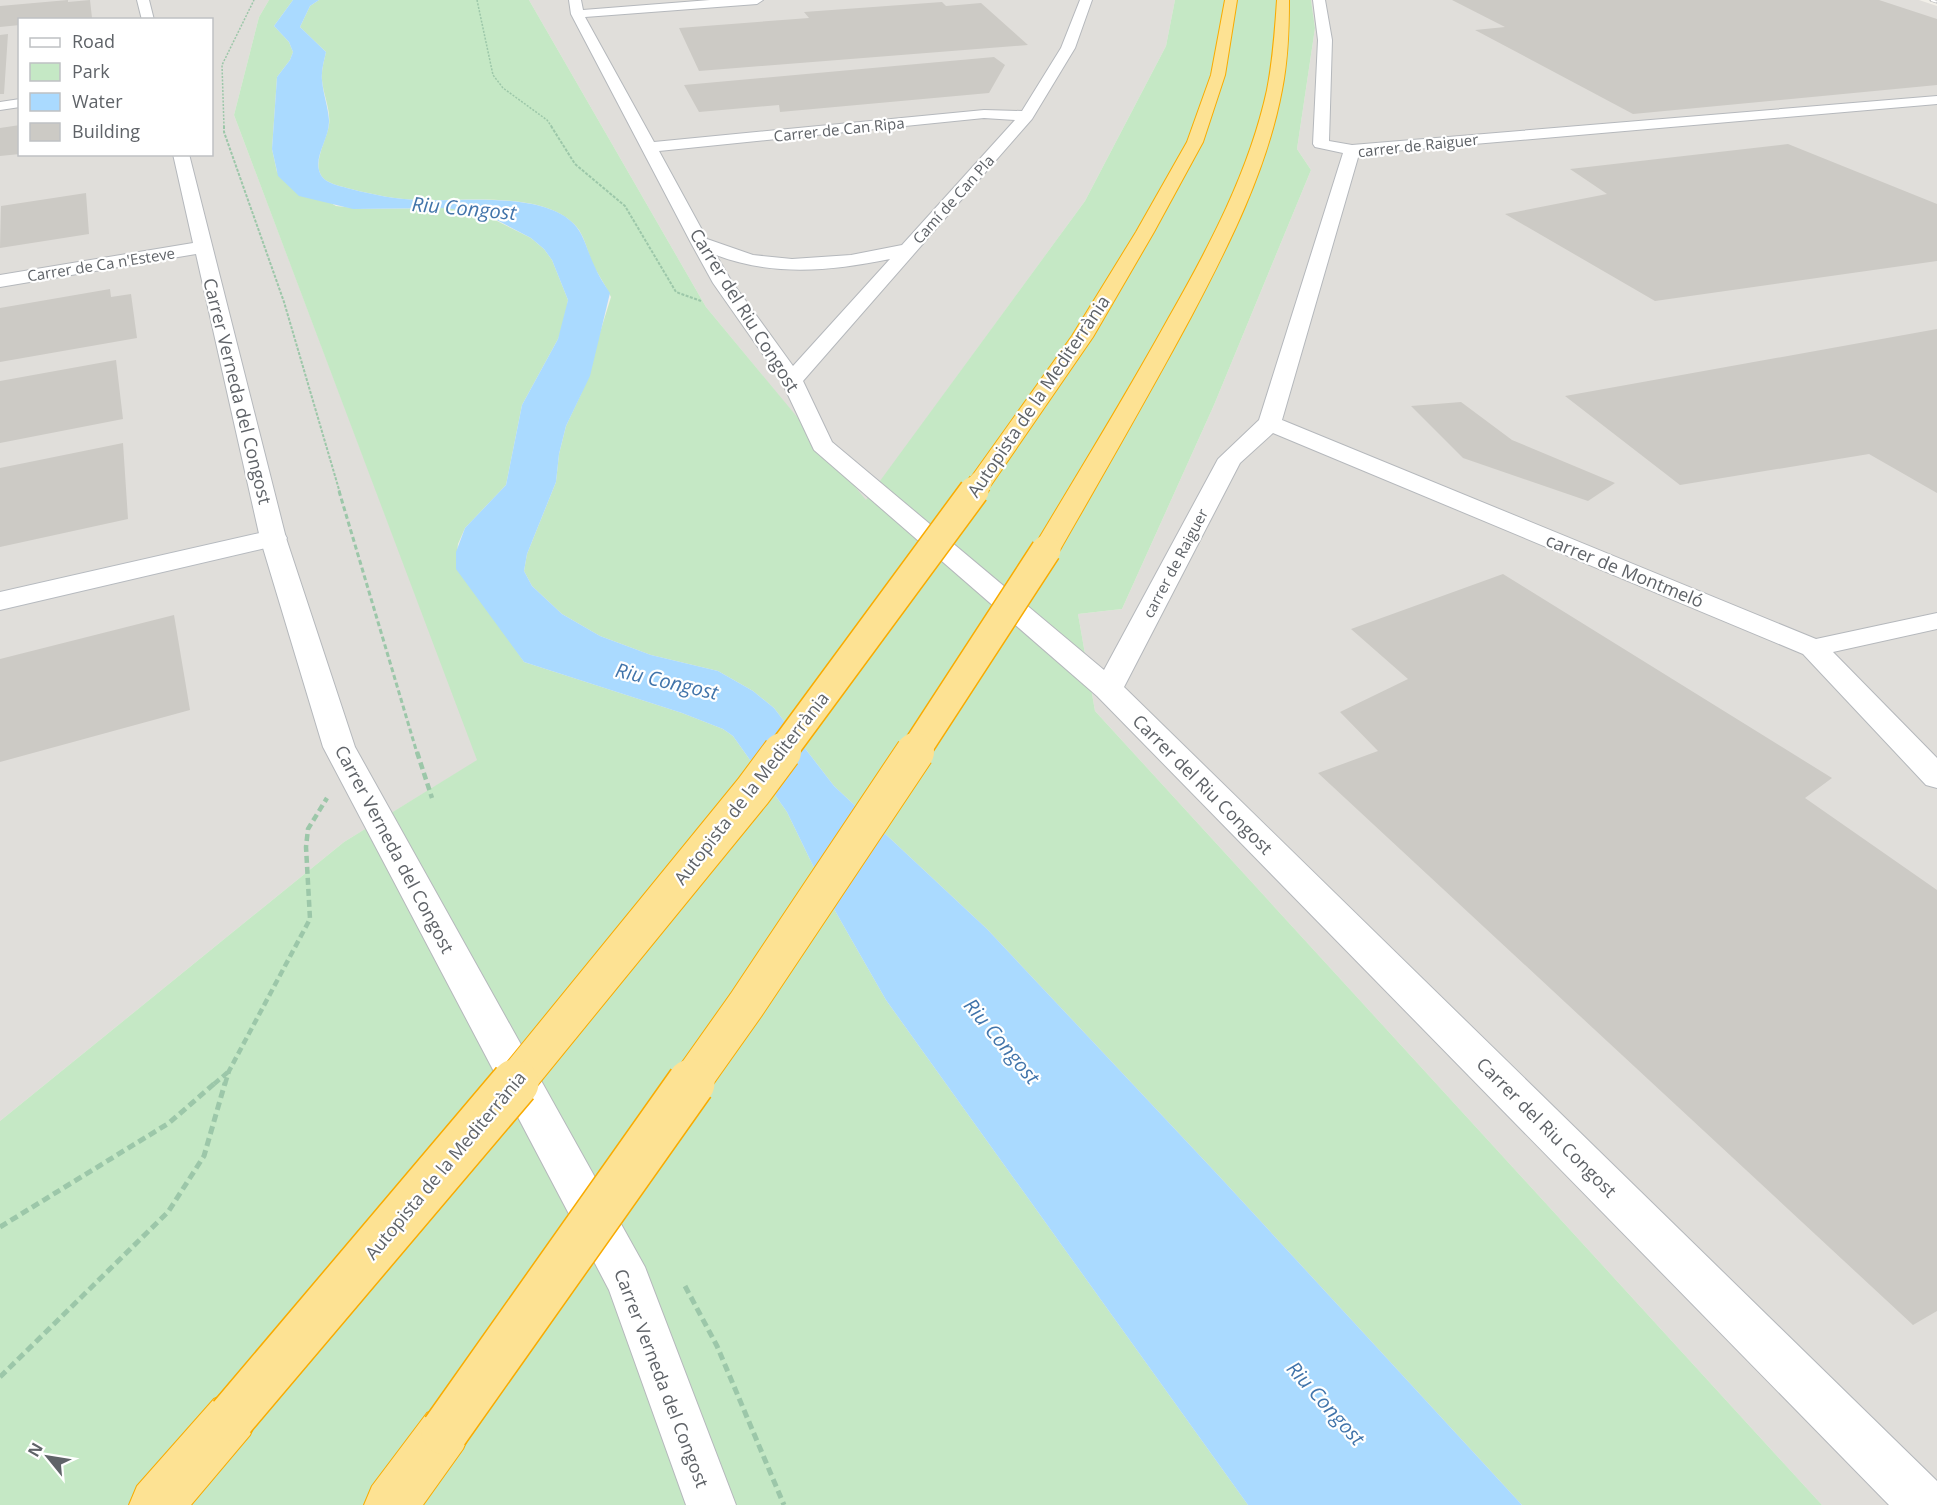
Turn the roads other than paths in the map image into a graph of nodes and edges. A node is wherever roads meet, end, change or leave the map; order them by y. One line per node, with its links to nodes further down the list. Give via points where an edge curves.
1 (143, 0): 8 (street)
2 (757, 0): 7 (street)
3 (1086, 0): 12 (street, Camí de Can Pla, via 1068,48)
4 (1231, 0): 28 (highway, Autopista de la Mediterrània, bridge, via 1218,75 1195,142 1082,337 980,483 753,791 542,1051)
5 (1283, 0): 29 (highway, bridge, via 1284,27 1273,104 1235,209 1194,292 1046,550 746,1005)
6 (1319, 0): 14 (street, carrer de Raiguer, via 1325,40 1321,144)
7 (576, 7): 13 (street, Carrer del Riu Congost)
8 (148, 18)
9 (1937, 100): 14 (street, carrer de Raiguer)
10 (18, 103): 11 (street)
11 (0, 106)
12 (1027, 116): 13 (street, Carrer de Can Ripa, via 984,114); 18 (street, Camí de Can Pla)
13 (651, 147): 16 (street, Carrer del Riu Congost)
14 (1352, 150): 21 (street, carrer de Raiguer)
15 (181, 156): 17 (street, Carrer Verneda del Congost)
16 (700, 243): 18 (street, via 752,261 798,265 845,262); 20 (street, Carrer del Riu Congost)
17 (203, 248): 19 (street, Carrer de Ca n'Esteve); 22 (street, Carrer Verneda del Congost)
18 (909, 249): 20 (street, Camí de Can Pla)
19 (0, 281)
20 (792, 380): 26 (street, Carrer del Riu Congost, via 822,445)
21 (1270, 423): 25 (street, carrer de Montmeló); 26 (street, carrer de Raiguer, via 1230,459)
22 (273, 538): 23 (street); 30 (street, Carrer Verneda del Congost, via 339,747 628,1282)
23 (0, 601)
24 (1937, 621): 25 (street)
25 (1813, 648): 27 (street, carrer de Montmeló)
26 (1108, 689): 31 (street, Carrer del Riu Congost)
27 (1937, 777)
28 (156, 1505)
29 (391, 1505)
30 (711, 1505)
31 (1925, 1505)

